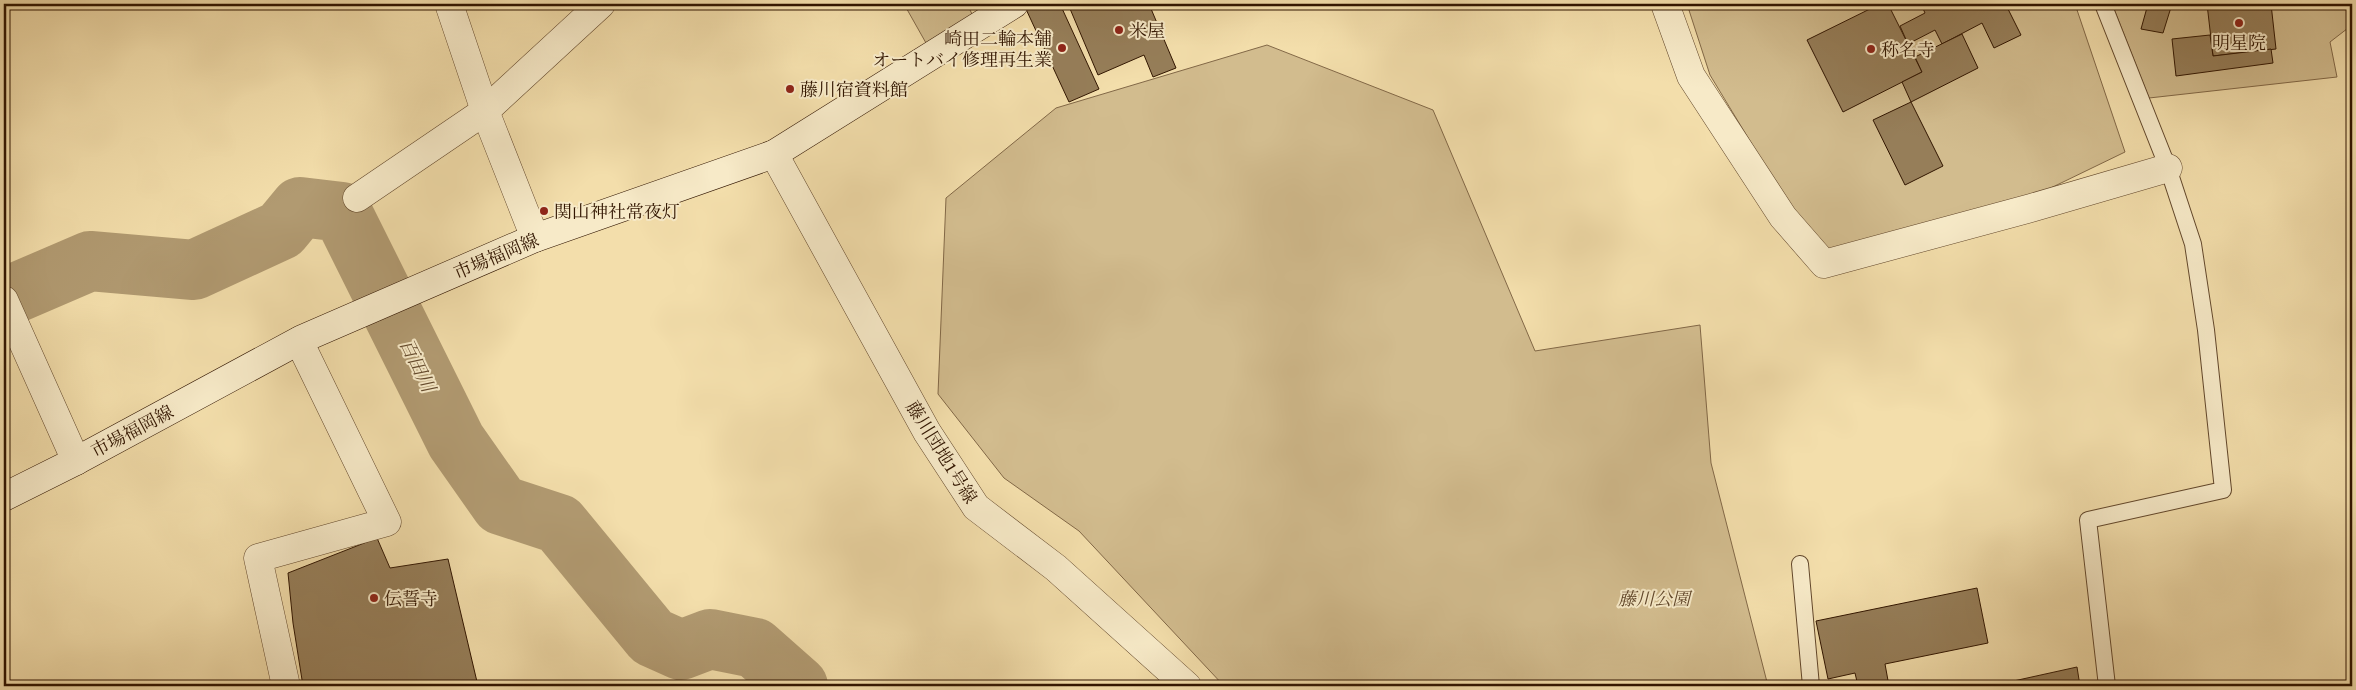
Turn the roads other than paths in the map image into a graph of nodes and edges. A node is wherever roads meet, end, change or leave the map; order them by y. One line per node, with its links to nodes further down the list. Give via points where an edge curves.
1 (449, 4): 6 (street)
2 (601, 4): 6 (street)
3 (1014, 4): 7 (street, 市場福岡線)
4 (1665, 4): 8 (street, via 1690,76 1783,217 1824,264)
5 (2103, 4): 8 (lane)
6 (485, 111): 9 (street); 10 (street)
7 (774, 154): 10 (street, 市場福岡線); 17 (street, 藤川団地1号線, via 927,432 976,507 1056,568)
8 (2168, 168): 19 (lane, via 2193,244 2223,490 2088,520)
9 (357, 198)
10 (535, 238): 12 (street, 市場福岡線)
11 (4, 300): 13 (street)
12 (300, 340): 13 (street, 市場福岡線); 16 (street, via 387,522 258,558)
13 (76, 461): 14 (street, 市場福岡線)
14 (4, 497)
15 (1800, 564): 18 (lane)
16 (286, 686)
17 (1187, 686)
18 (1811, 686)
19 (2107, 686)

